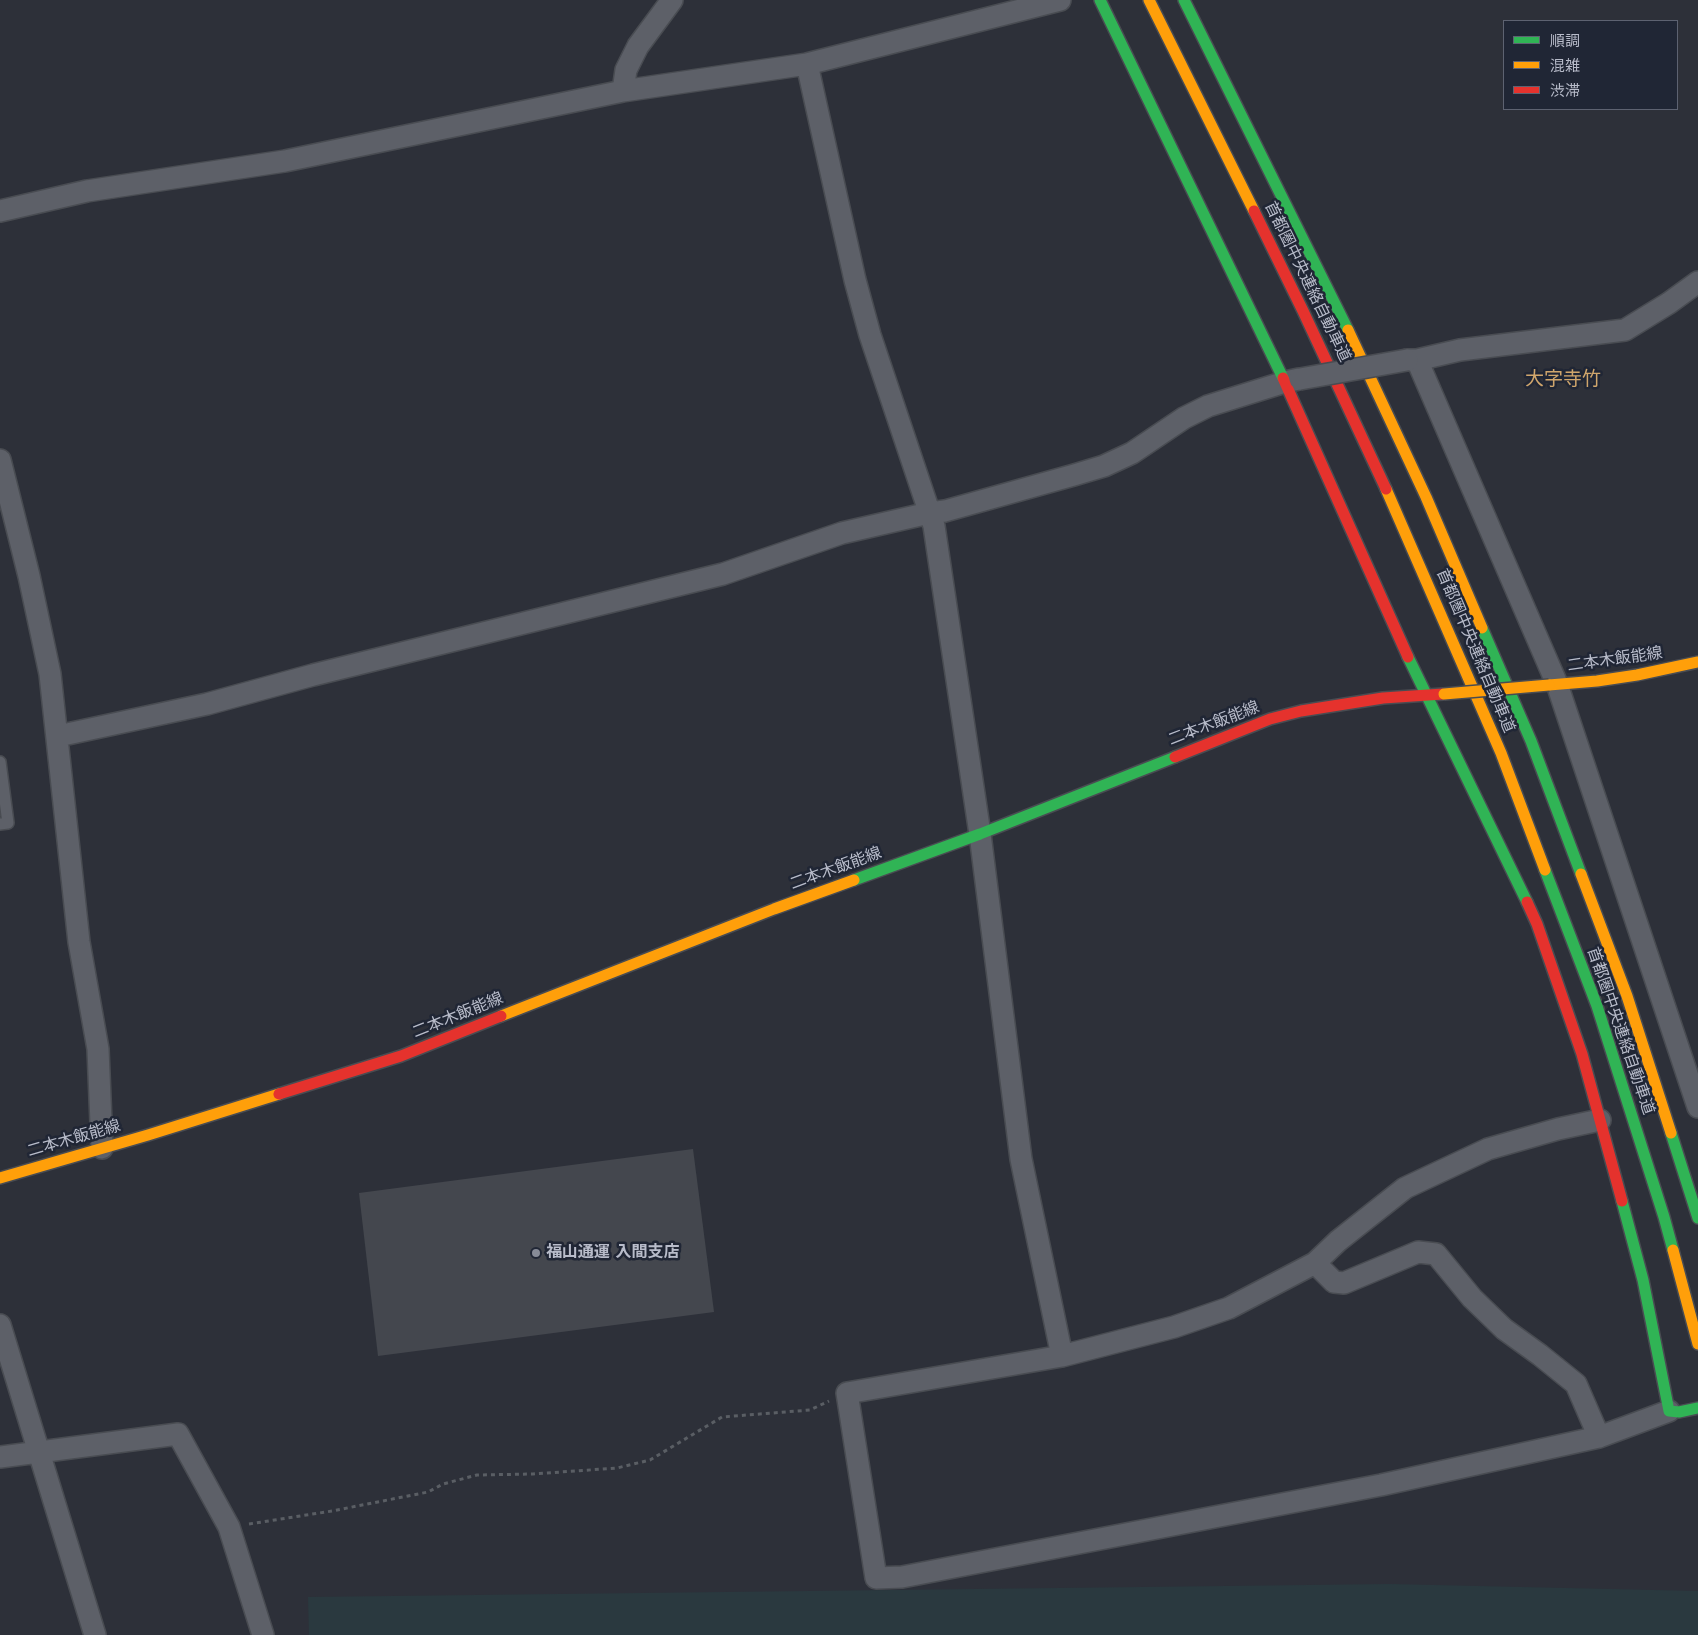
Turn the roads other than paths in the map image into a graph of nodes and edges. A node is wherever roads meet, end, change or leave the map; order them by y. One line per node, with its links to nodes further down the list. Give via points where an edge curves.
1 (672, 0): 7 (street, via 638,46 626,70)
2 (1060, 0): 6 (street)
3 (1100, 0): 11 (main road)
4 (1150, 0): 28 (main road, 首都圏中央連絡自動車道, via 1396,507 1501,753 1597,1006 1664,1217)
5 (1184, 0): 25 (main road, 首都圏中央連絡自動車道, via 1409,462 1531,741 1627,996)
6 (808, 64): 7 (street); 13 (street, via 855,280)
7 (623, 91): 8 (street, via 285,161 88,191)
8 (0, 211)
9 (1698, 282): 10 (street, via 1625,330 1460,350)
10 (1412, 360): 11 (street, bridge); 15 (street)
11 (1292, 381): 13 (street, via 1208,406 1132,453 1104,466); 16 (main road)
12 (0, 460): 17 (street, via 50,674)
13 (929, 513): 17 (street, via 842,533 723,574 208,704); 20 (street, via 934,526)
14 (1698, 662): 15 (main road, 二本木飯能線, via 1637,675)
15 (1553, 684): 16 (main road, 二本木飯能線, bridge); 21 (street)
16 (1426, 696): 20 (main road, 二本木飯能線, via 1383,698 1270,719); 22 (main road, via 1537,924 1582,1054)
17 (58, 736): 23 (street, via 79,942 98,1049)
18 (0, 762): 19 (lane, via 8,823)
19 (0, 824)
20 (980, 834): 23 (main road, 二本木飯能線, via 712,933 400,1056); 29 (street, via 1021,1160)
21 (1696, 1100)
22 (1600, 1120): 26 (street, via 1558,1128 1488,1149 1405,1188); 31 (main road)
23 (102, 1148): 24 (main road, 二本木飯能線)
24 (0, 1178)
25 (1698, 1218)
26 (1315, 1263): 29 (street, via 1229,1308 1174,1327); 32 (street, via 1334,1282 1344,1283 1418,1252 1436,1254 1472,1298 1504,1330 1576,1384)
27 (0, 1325): 33 (street)
28 (1698, 1344)
29 (1062, 1356): 32 (street, via 847,1393 876,1578 902,1577 1381,1485)
30 (1698, 1408): 31 (main road)
31 (1674, 1412): 32 (street)
32 (1599, 1437)
33 (38, 1452): 34 (street); 35 (street); 36 (street, via 178,1434 229,1527)
34 (0, 1457)
35 (95, 1635)
36 (263, 1635)

